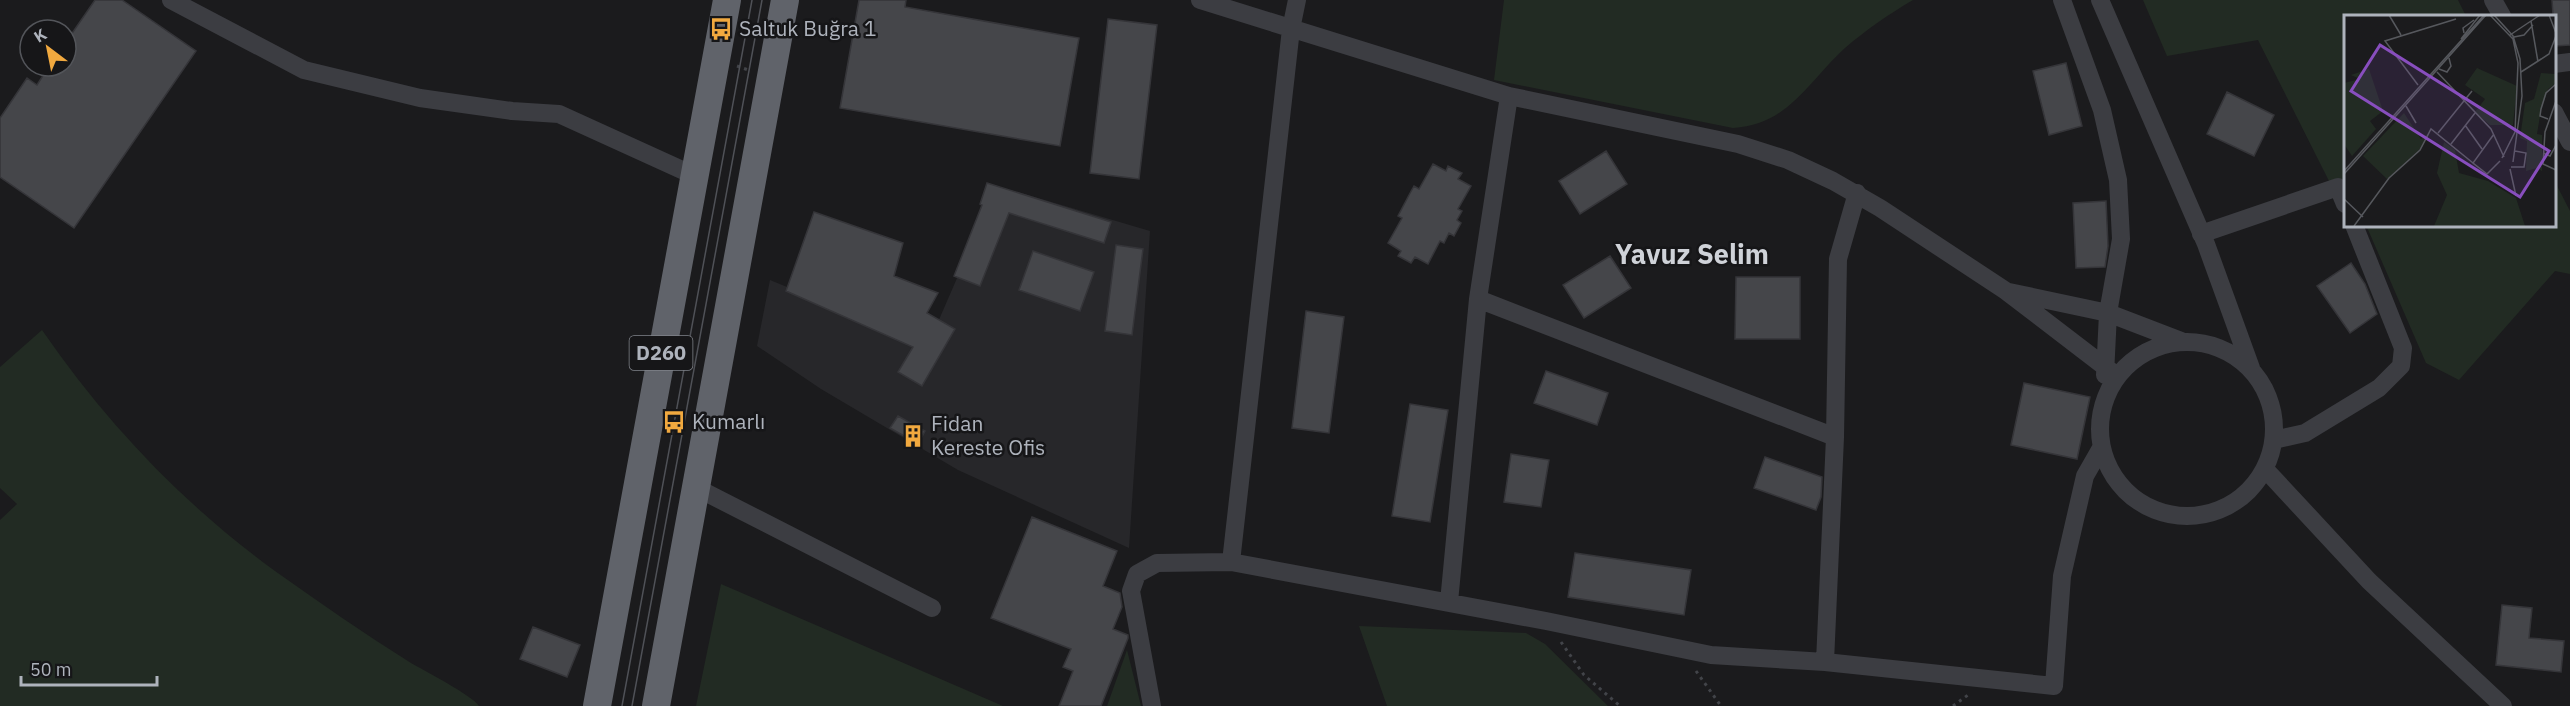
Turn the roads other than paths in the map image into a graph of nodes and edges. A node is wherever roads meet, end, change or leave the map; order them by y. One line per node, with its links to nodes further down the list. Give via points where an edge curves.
1 (171, 0): 16 (street, via 304,70 420,98 559,114)
2 (727, 0): 16 (highway, D260)
3 (785, 0): 31 (highway, D260)
4 (1200, 0): 10 (street)
5 (1297, 0): 10 (street)
6 (2062, 0): 23 (street, via 2105,120 2118,180 2121,239)
7 (2100, 0): 20 (street)
8 (2493, 0): 9 (street)
9 (2501, 15)
10 (1291, 29): 13 (street); 32 (street)
11 (2570, 62): 12 (street)
12 (2555, 64)
13 (1509, 96): 17 (street, via 1738,144 1788,160); 22 (street)
14 (2555, 116): 15 (street)
15 (2570, 142)
16 (693, 175): 36 (highway, D260)
17 (1857, 193): 21 (street); 27 (street, via 1838,259)
18 (2344, 202): 20 (street, via 2338,187)
19 (2354, 226): 28 (street, via 2403,348 2402,366 2379,388 2305,433)
20 (2201, 234): 25 (street)
21 (2006, 291): 23 (street); 26 (street)
22 (1478, 299): 27 (street); 33 (street)
23 (2108, 313): 24 (street); 26 (street)
24 (2183, 341): 25 (street, via 2228,351); 26 (street, via 2161,346)
25 (2252, 369): 28 (street, via 2270,402)
26 (2111, 371): 29 (street, via 2099,433)
27 (1835, 437): 35 (street)
28 (2274, 440): 30 (street)
29 (2101, 448): 30 (street, via 2113,476 2133,498 2146,507 2176,516 2206,514 2227,506 2246,493); 35 (street, via 2085,476 2062,576 2055,686)
30 (2265, 469): 39 (street, via 2369,581)
31 (695, 487): 34 (street); 37 (highway, D260)
32 (1231, 562): 33 (street); 38 (street, via 1157,562 1137,574 1131,600)
33 (1449, 602): 35 (street, via 1711,655)
34 (932, 608)
35 (1825, 662)
36 (597, 706)
37 (656, 706)
38 (1152, 706)
39 (2503, 706)

